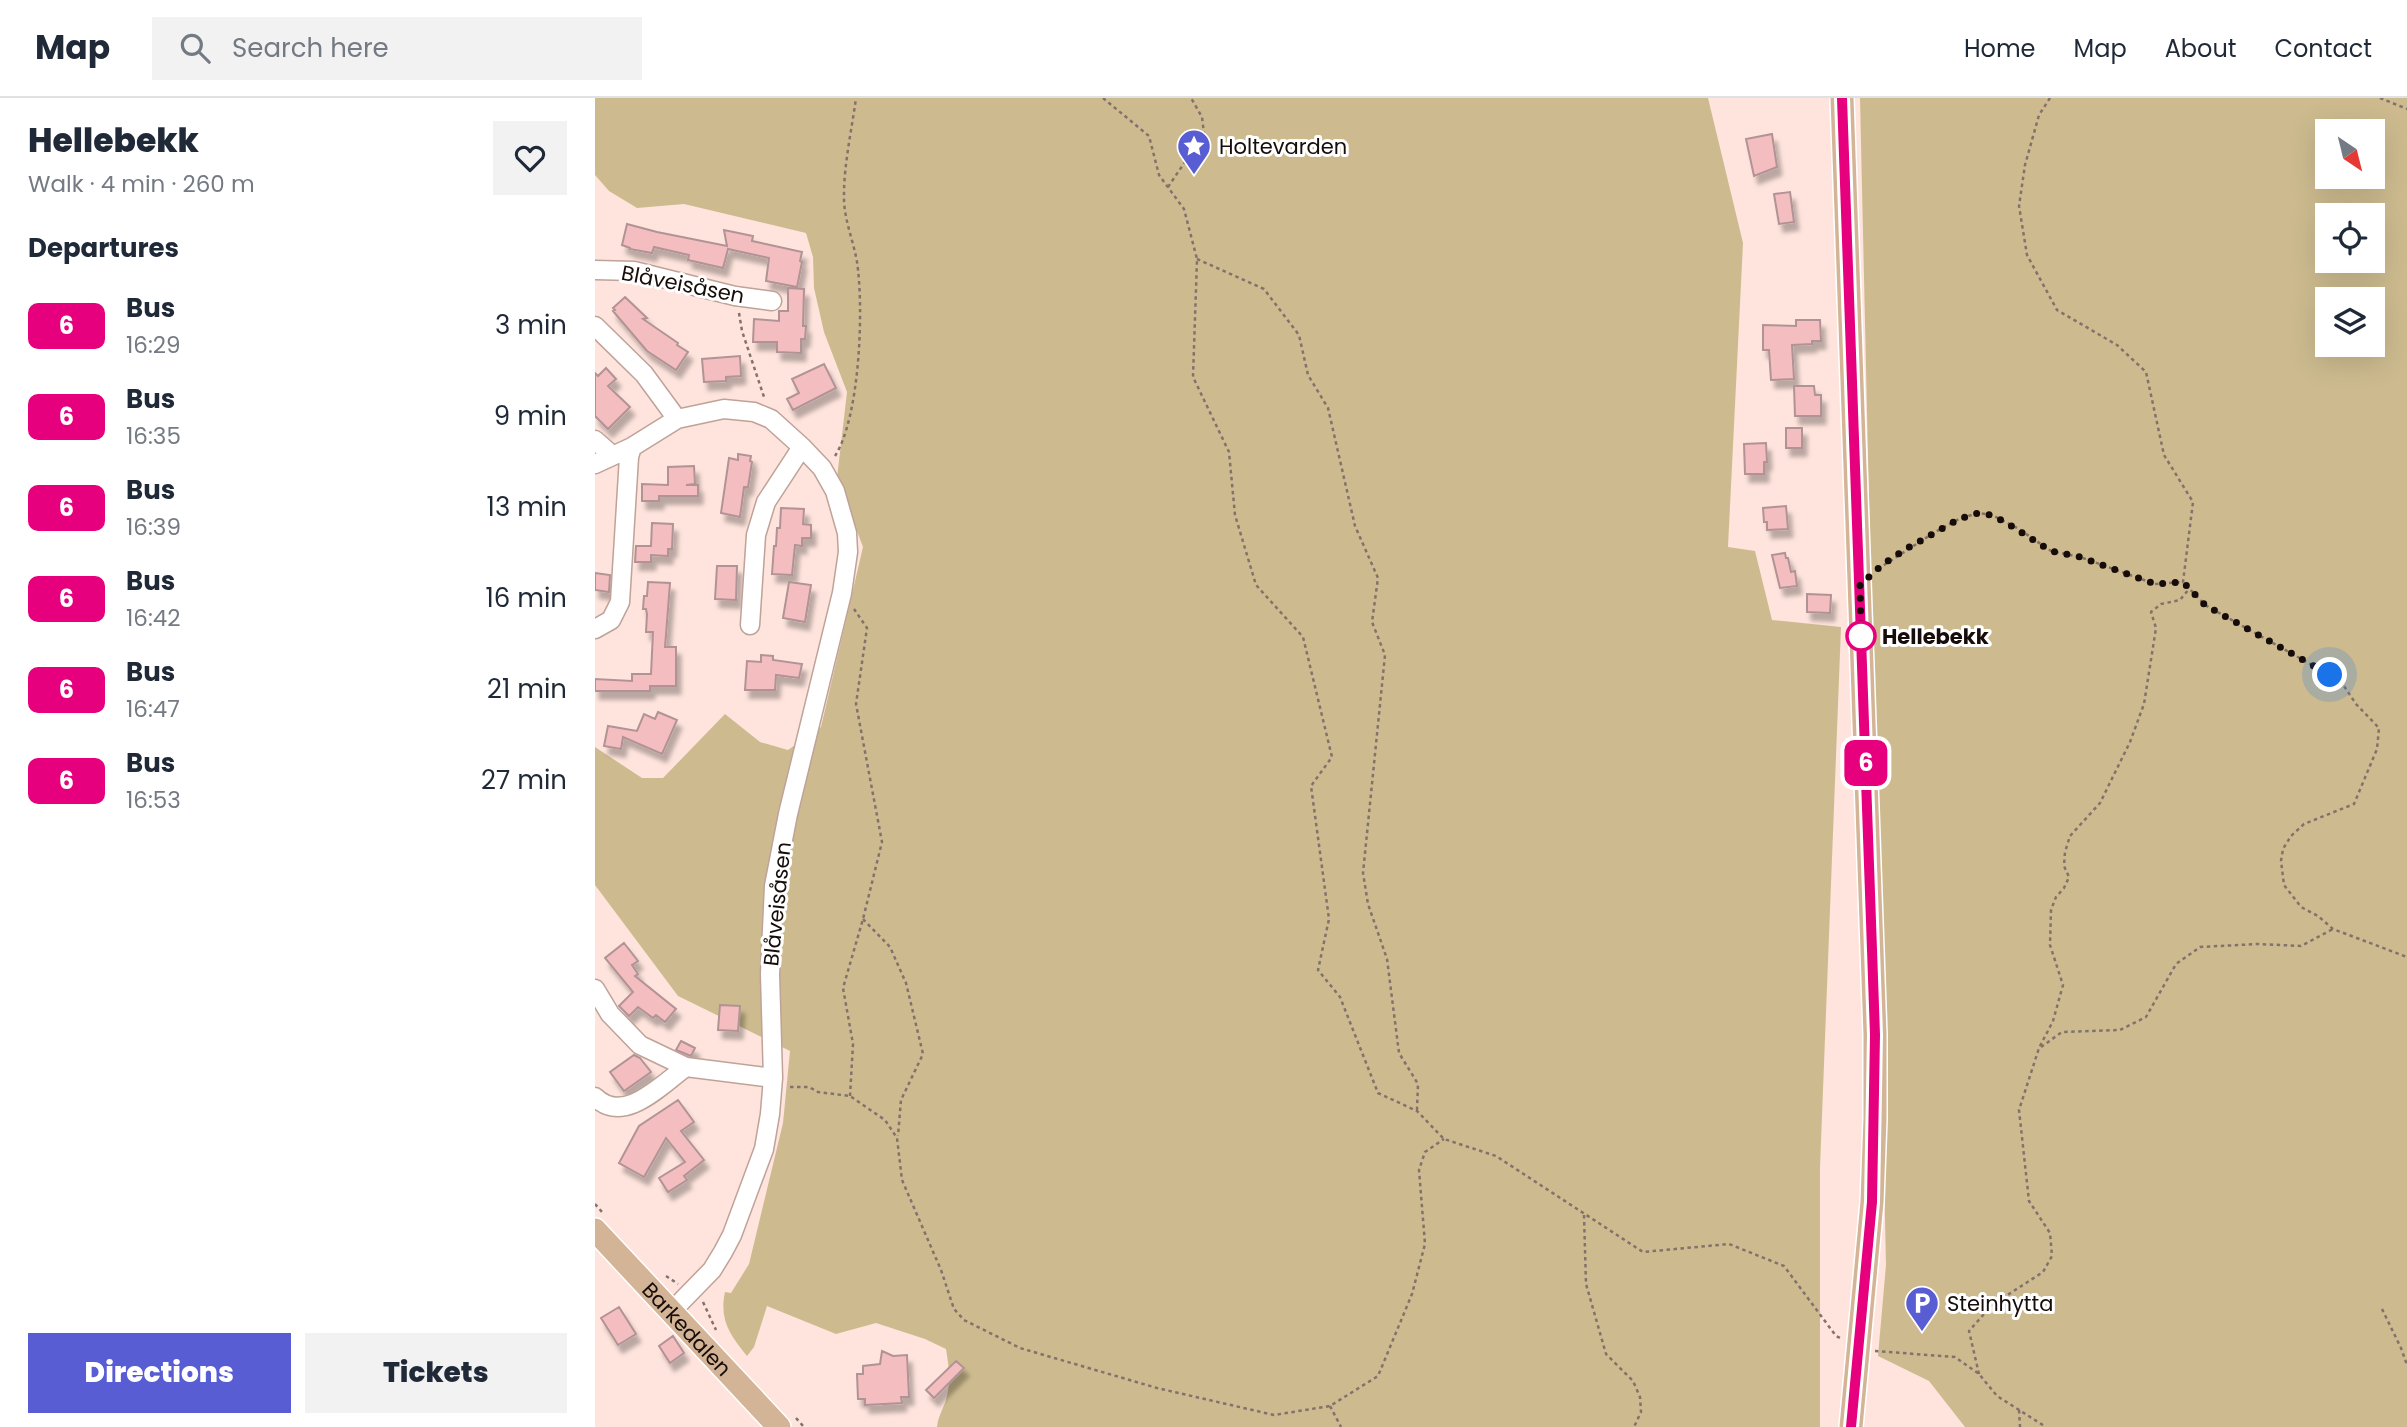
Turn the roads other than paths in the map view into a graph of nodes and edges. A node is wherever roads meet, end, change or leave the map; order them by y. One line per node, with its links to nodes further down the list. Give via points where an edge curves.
1 (1842, 98): 20 (main road, via 1875,1118 1872,1202)
2 (595, 270): 3 (street, Blåveisåsen, via 635,271)
3 (772, 301)
4 (595, 326): 5 (street, via 644,374)
5 (677, 419): 7 (street, Blåveisåsen); 8 (street, Blåveisåsen, via 724,409 754,412 771,419)
6 (595, 440): 9 (street)
7 (632, 447): 9 (street, Blåveisåsen); 12 (street, via 620,602 611,620)
8 (803, 447): 11 (street, via 762,513 756,535); 15 (street, Blåveisåsen, via 835,491 848,552 774,886)
9 (612, 455): 10 (street, Blåveisåsen)
10 (595, 464)
11 (750, 625)
12 (595, 629)
13 (595, 989): 14 (street, via 610,1014 640,1045)
14 (686, 1067): 15 (street); 16 (street, via 624,1107)
15 (772, 1078): 18 (street, Blåveisåsen, via 764,1149 732,1235 712,1270)
16 (595, 1097)
17 (595, 1230): 18 (main road, Barkedalen)
18 (672, 1311): 19 (main road, Barkedalen)
19 (779, 1427)
20 (1851, 1427)

